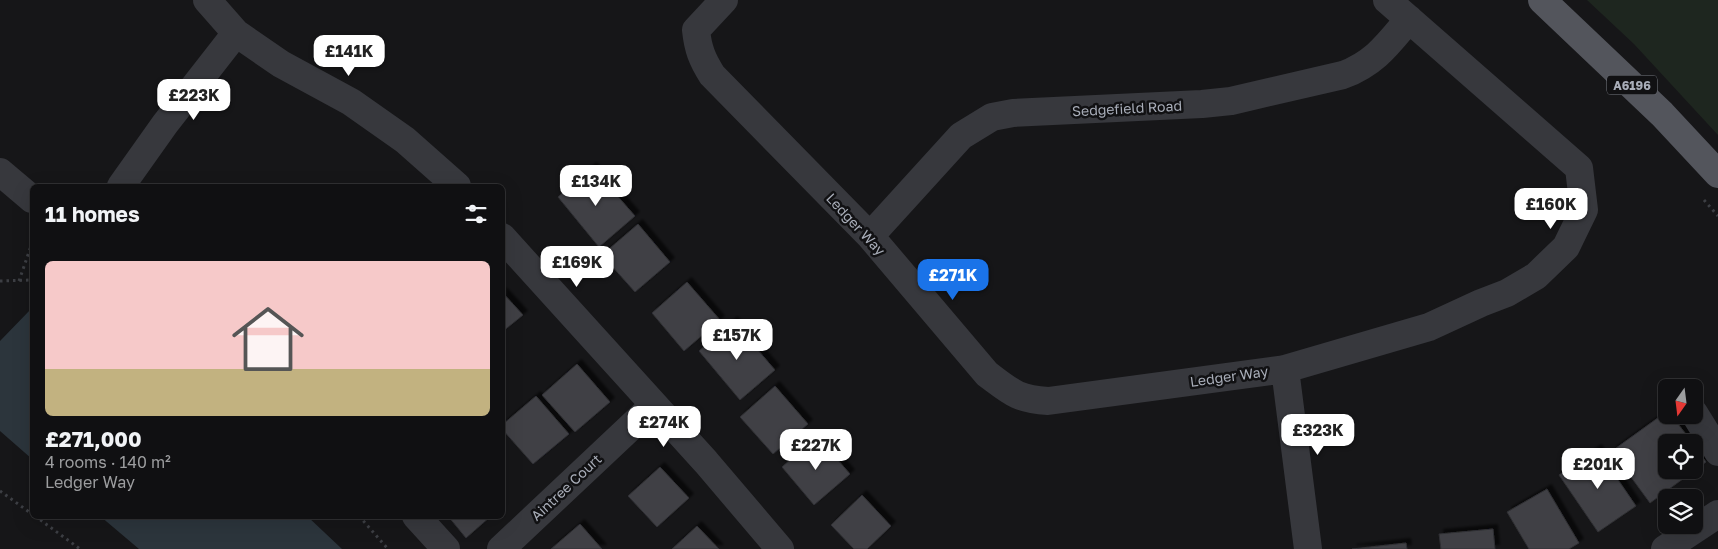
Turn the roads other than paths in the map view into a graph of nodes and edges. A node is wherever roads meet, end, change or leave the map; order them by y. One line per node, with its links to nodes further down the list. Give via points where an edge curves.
1 (207, 0): 6 (street)
2 (724, 0): 12 (street, Ledger Way, via 696,30 698,46 712,75)
3 (1387, 0): 5 (street, Ledger Way)
4 (1542, 0): 8 (main road, A6196, via 1662,114)
5 (1409, 19): 12 (street, Sedgefield Road, via 1376,56 1360,69 1343,75 1230,101 1013,113 992,117 960,136); 14 (street, Ledger Way, via 1579,168 1584,210 1566,247 1536,276 1507,293 1429,327)
6 (236, 33): 9 (street); 10 (street, via 281,64 351,102 405,140)
7 (0, 172): 11 (street)
8 (1718, 174)
9 (122, 184)
10 (455, 184)
11 (30, 197)
12 (870, 236): 14 (street, Ledger Way, via 987,374 1020,397 1048,401)
13 (505, 240): 15 (street)
14 (1285, 369): 23 (street)
15 (654, 406): 21 (street, Aintree Court); 22 (street)
16 (1701, 424): 17 (street)
17 (1718, 452)
18 (1718, 514): 24 (street)
19 (419, 519): 20 (street)
20 (446, 549)
21 (501, 549)
22 (780, 549)
23 (1308, 549)
24 (1665, 549)

